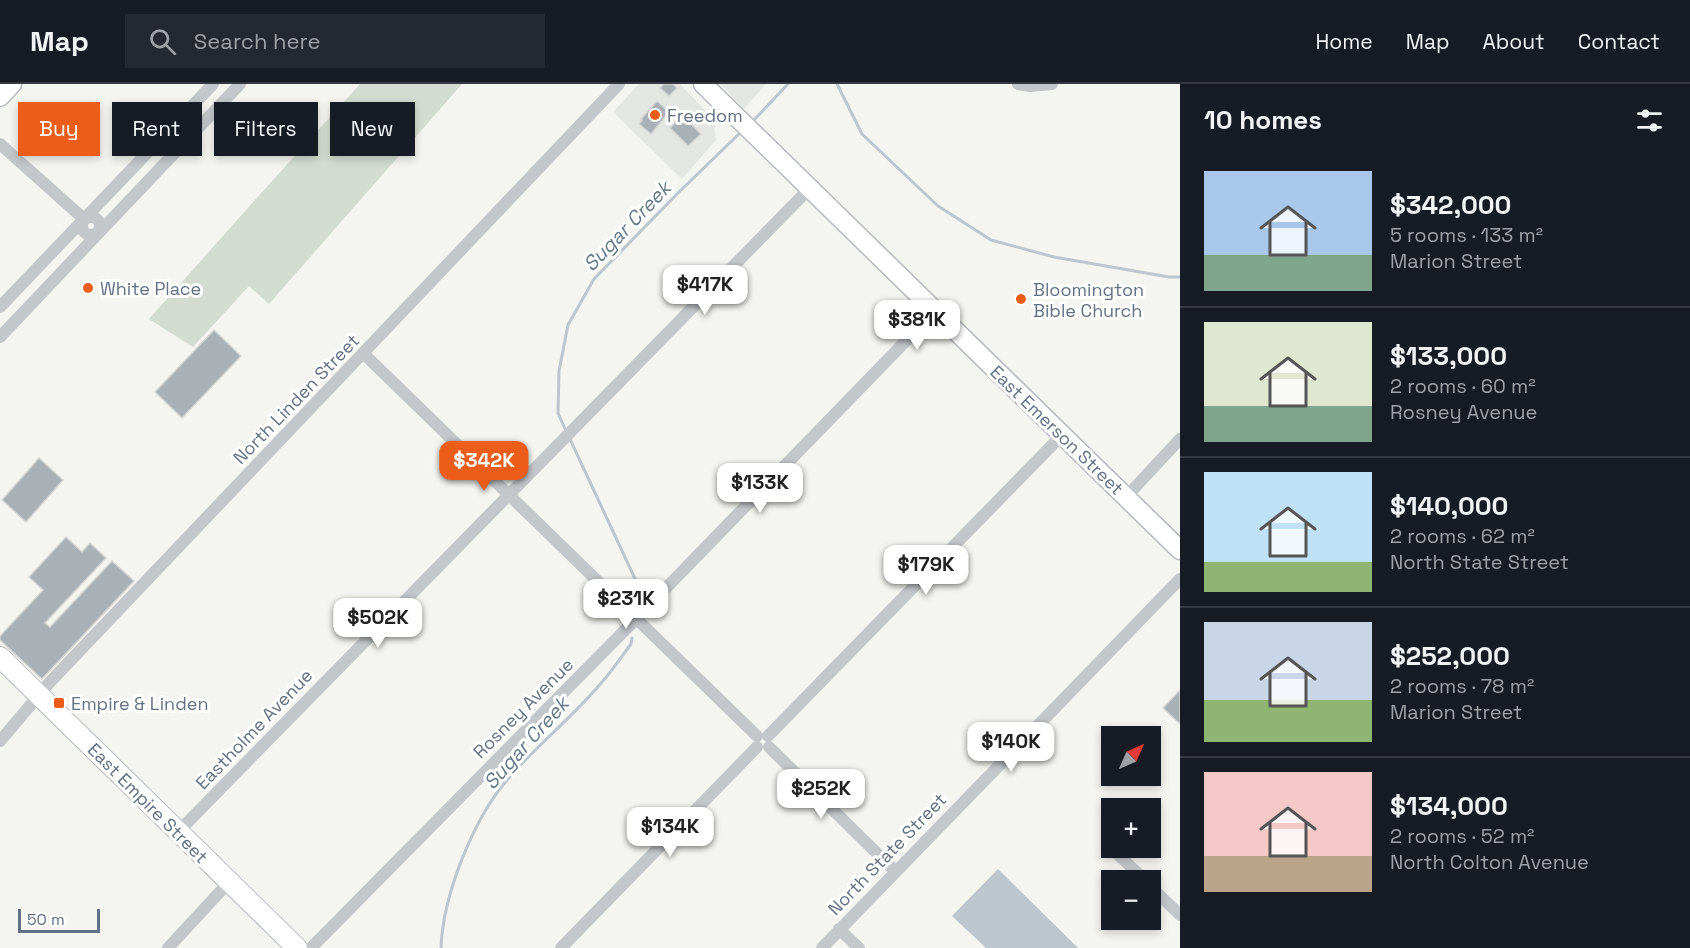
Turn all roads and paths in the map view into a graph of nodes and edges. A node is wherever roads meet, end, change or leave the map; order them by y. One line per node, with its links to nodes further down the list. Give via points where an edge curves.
1 (12, 84): 8 (main road)
2 (213, 84): 11 (street)
3 (240, 84): 12 (street)
4 (619, 84): 16 (street, North Linden Street)
5 (703, 84): 10 (main road, East Emerson Street)
6 (1052, 84): 7 (street)
7 (1024, 85)
8 (0, 97)
9 (0, 144): 11 (street)
10 (808, 189): 14 (main road, East Emerson Street); 19 (street, Eastholme Avenue)
11 (84, 219): 12 (street, via 82,231); 13 (street)
12 (97, 234): 15 (street)
13 (0, 307)
14 (935, 311): 17 (main road, East Emerson Street); 23 (street, Rosney Avenue)
15 (0, 337)
16 (364, 354): 19 (street); 25 (street, North Linden Street)
17 (1062, 434): 20 (main road, East Emerson Street); 27 (street)
18 (1180, 439): 20 (street)
19 (509, 495): 23 (street); 28 (street, Eastholme Avenue)
20 (1126, 497): 21 (main road, East Emerson Street)
21 (1180, 550)
22 (1180, 579): 31 (street, North State Street)
23 (636, 619): 27 (street); 38 (street, Rosney Avenue)
24 (0, 657): 25 (main road, East Empire Street)
25 (40, 696): 26 (street, North Linden Street); 28 (main road, East Empire Street)
26 (0, 741)
27 (763, 742): 31 (street); 39 (street)
28 (178, 832): 32 (main road, East Empire Street)
29 (1121, 858): 30 (street)
30 (1134, 870)
31 (895, 871): 35 (street, North State Street)
32 (229, 882): 36 (street); 37 (main road, East Empire Street)
33 (1161, 897): 34 (street)
34 (1180, 915)
35 (839, 929): 40 (street, North State Street); 41 (street)
36 (168, 948)
37 (297, 948)
38 (311, 948)
39 (561, 948)
40 (822, 948)
41 (859, 948)

